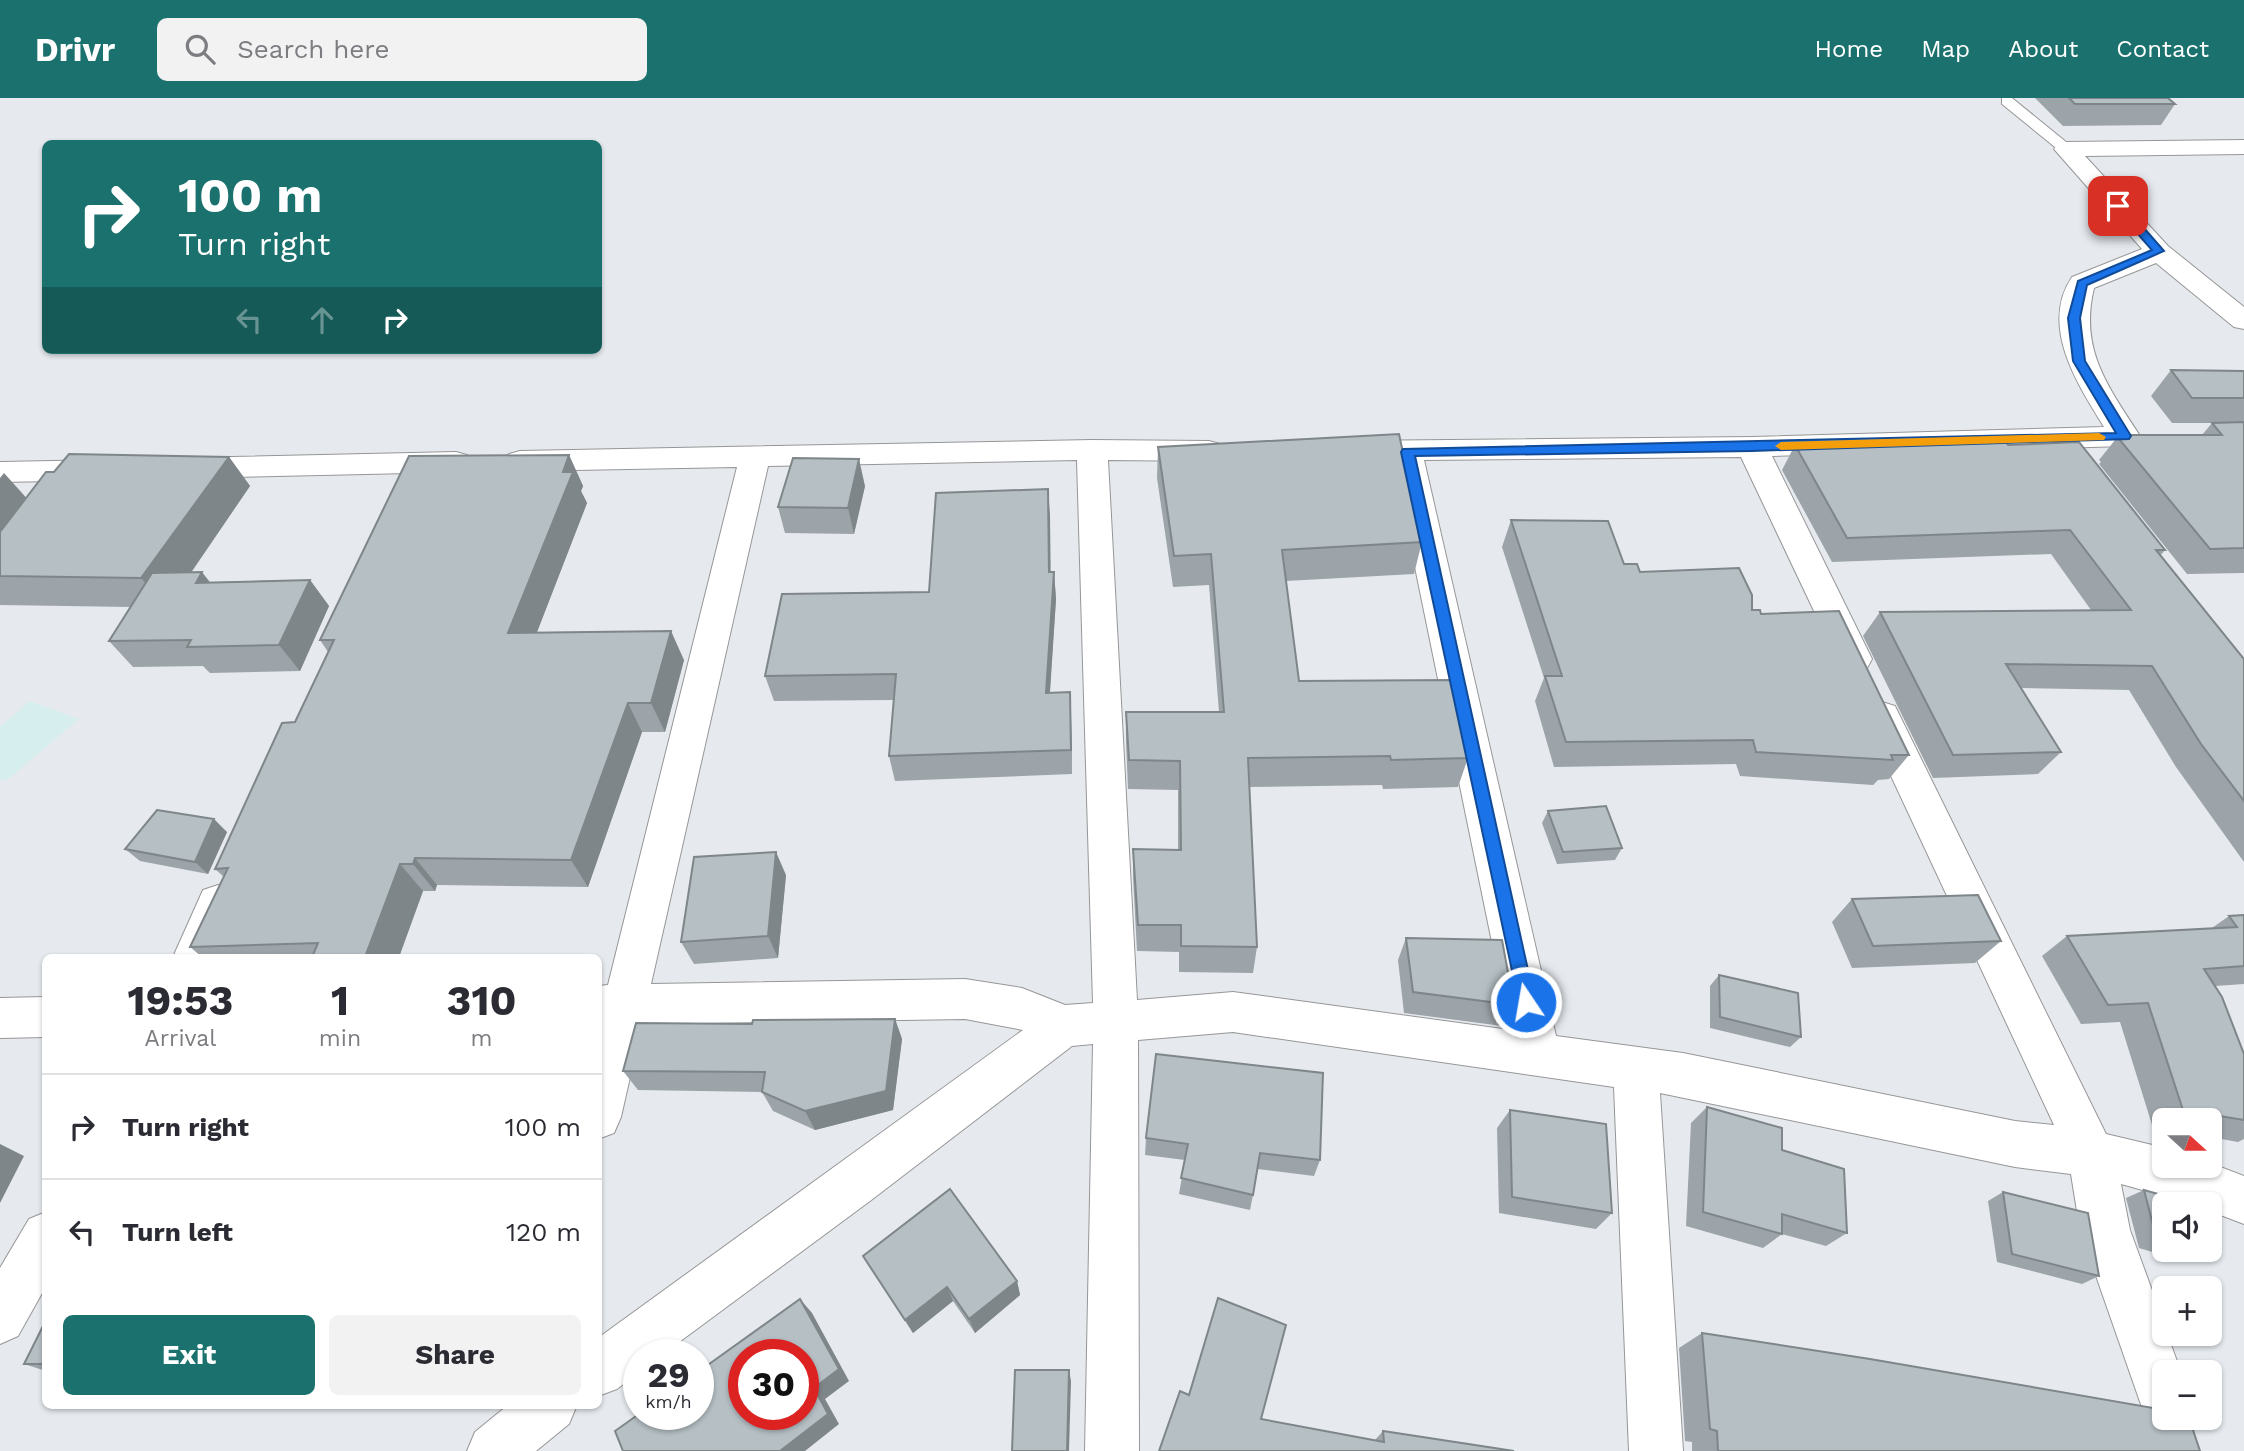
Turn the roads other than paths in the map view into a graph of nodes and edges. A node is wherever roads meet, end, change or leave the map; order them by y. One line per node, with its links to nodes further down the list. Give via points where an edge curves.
1 (2007, 101): 3 (lane)
2 (2244, 147): 3 (street)
3 (2066, 149): 4 (street)
4 (2159, 251): 5 (street); 6 (street, via 2082,283 2074,318 2079,361 2138,436)
5 (2244, 321)
6 (2058, 437): 7 (street); 15 (street)
7 (1752, 447): 11 (street); 29 (street)
8 (1091, 450): 9 (street); 12 (street); 24 (street)
9 (1242, 451)
10 (1325, 451): 11 (street)
11 (1407, 452): 26 (street)
12 (755, 457): 13 (street); 21 (street)
13 (413, 463): 14 (street); 18 (street)
14 (76, 470): 16 (street); 17 (street)
15 (2084, 470)
16 (0, 472)
17 (53, 501)
18 (396, 501)
19 (233, 869): 20 (street)
20 (195, 954)
21 (611, 1004): 25 (street, via 965,999 1022,1008); 28 (street)
22 (42, 1017): 23 (street)
23 (0, 1018)
24 (1116, 1021): 25 (street); 26 (street, via 1233,1012); 35 (street)
25 (1063, 1026): 34 (street)
26 (1538, 1055): 27 (street)
27 (1636, 1069): 29 (street, via 2015,1144); 36 (street)
28 (602, 1082)
29 (2091, 1153): 30 (street, via 2188,1178); 33 (street, via 2105,1230)
30 (2244, 1200)
31 (42, 1243): 32 (street)
32 (0, 1318)
33 (2152, 1365)
34 (602, 1367)
35 (1112, 1451)
36 (1656, 1451)

